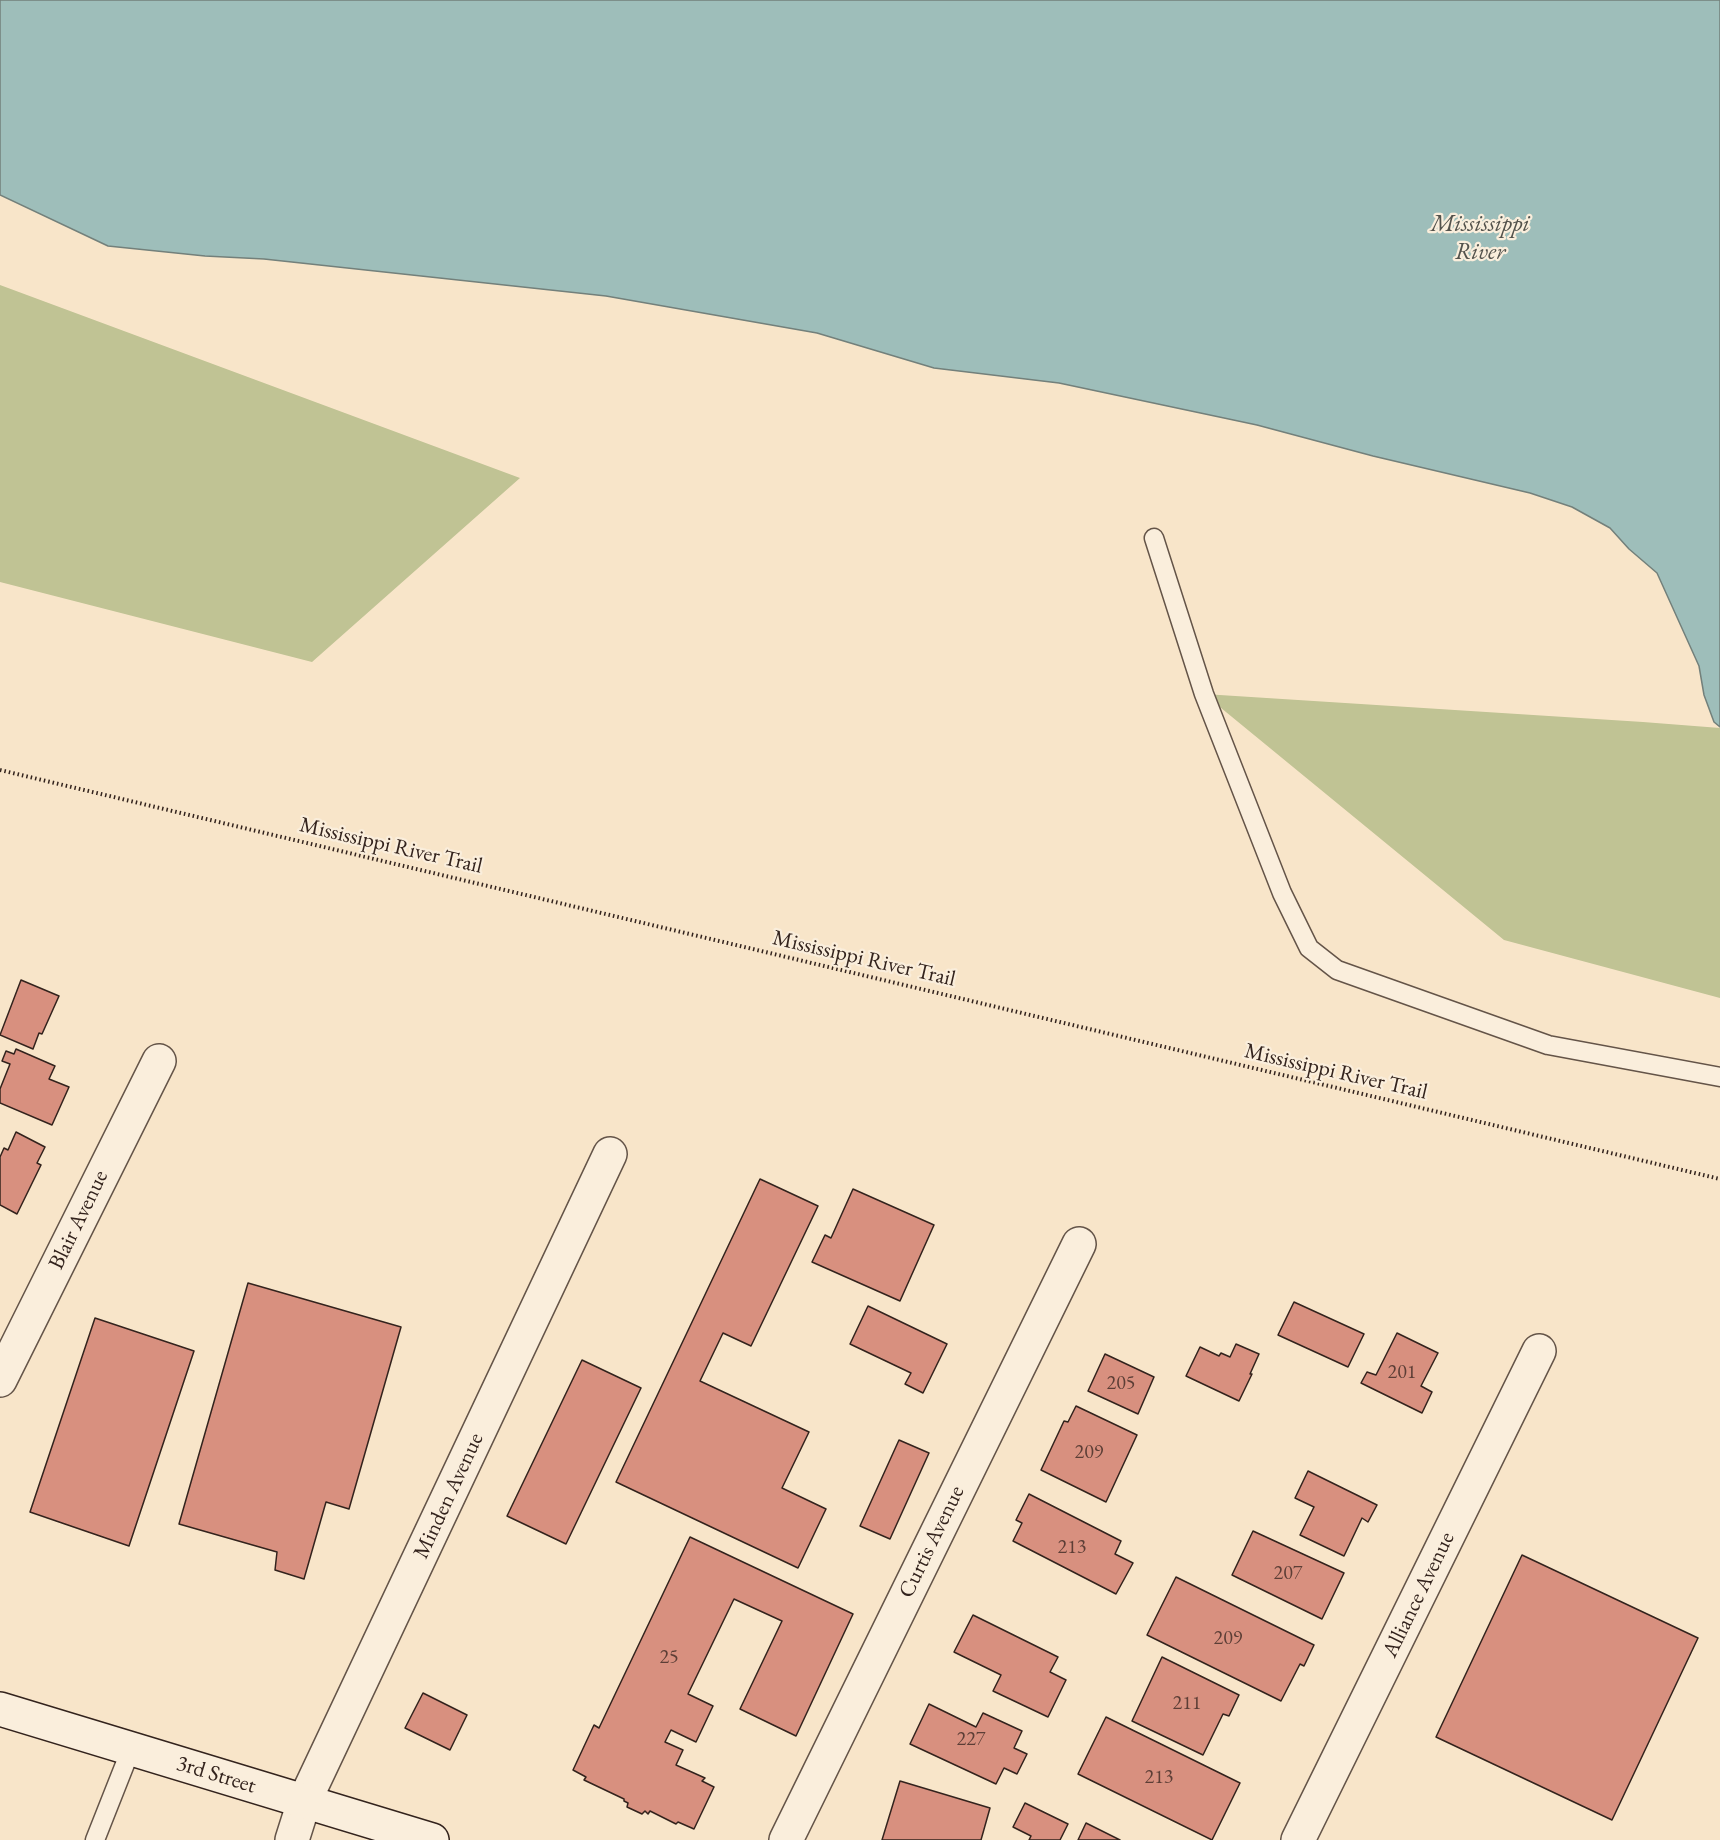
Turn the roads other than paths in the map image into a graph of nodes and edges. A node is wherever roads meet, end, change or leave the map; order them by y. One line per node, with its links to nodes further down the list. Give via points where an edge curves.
1 (1154, 538): 3 (lane, via 1204,694 1281,892 1309,948 1337,970 1548,1045)
2 (159, 1061): 7 (street, Blair Avenue)
3 (1720, 1077)
4 (610, 1154): 10 (street, Minden Avenue)
5 (1079, 1244): 14 (street, Curtis Avenue)
6 (1539, 1351): 15 (street, Alliance Avenue)
7 (0, 1380)
8 (0, 1709): 9 (street, 3rd Street)
9 (131, 1749): 10 (street, 3rd Street); 11 (lane)
10 (304, 1802): 12 (street, Minden Avenue); 13 (street, 3rd Street)
11 (95, 1840)
12 (292, 1840)
13 (432, 1840)
14 (786, 1840)
15 (1298, 1840)

